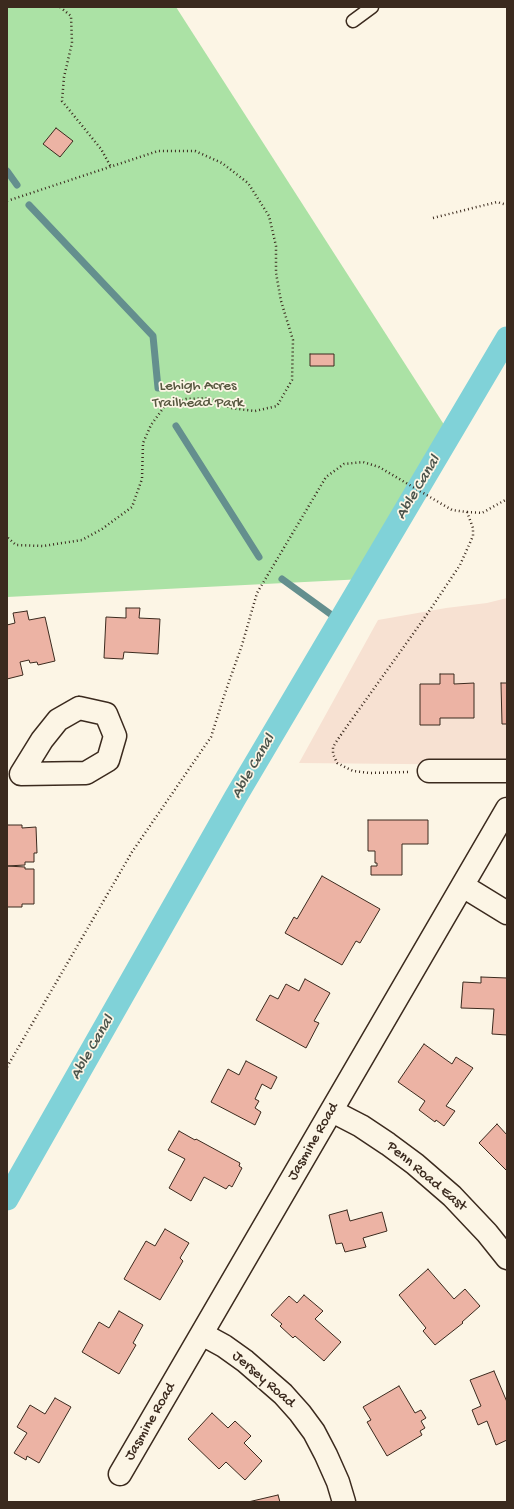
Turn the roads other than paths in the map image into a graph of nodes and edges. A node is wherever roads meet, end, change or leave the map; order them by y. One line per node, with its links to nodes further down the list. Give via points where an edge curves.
1 (372, 7): 2 (lane)
2 (353, 20)
3 (429, 771): 4 (street)
4 (507, 771)
5 (507, 809): 6 (street, Jasmine Road)
6 (462, 886): 7 (street); 8 (street, Jasmine Road)
7 (507, 913)
8 (332, 1111): 9 (street, Penn Road East, via 361,1126 420,1168 452,1196); 10 (street, Jasmine Road)
9 (507, 1258)
10 (202, 1334): 11 (street, Jasmine Road); 12 (street, Jersey Road, via 245,1361 300,1412 326,1455)
11 (120, 1474)
12 (344, 1502)

